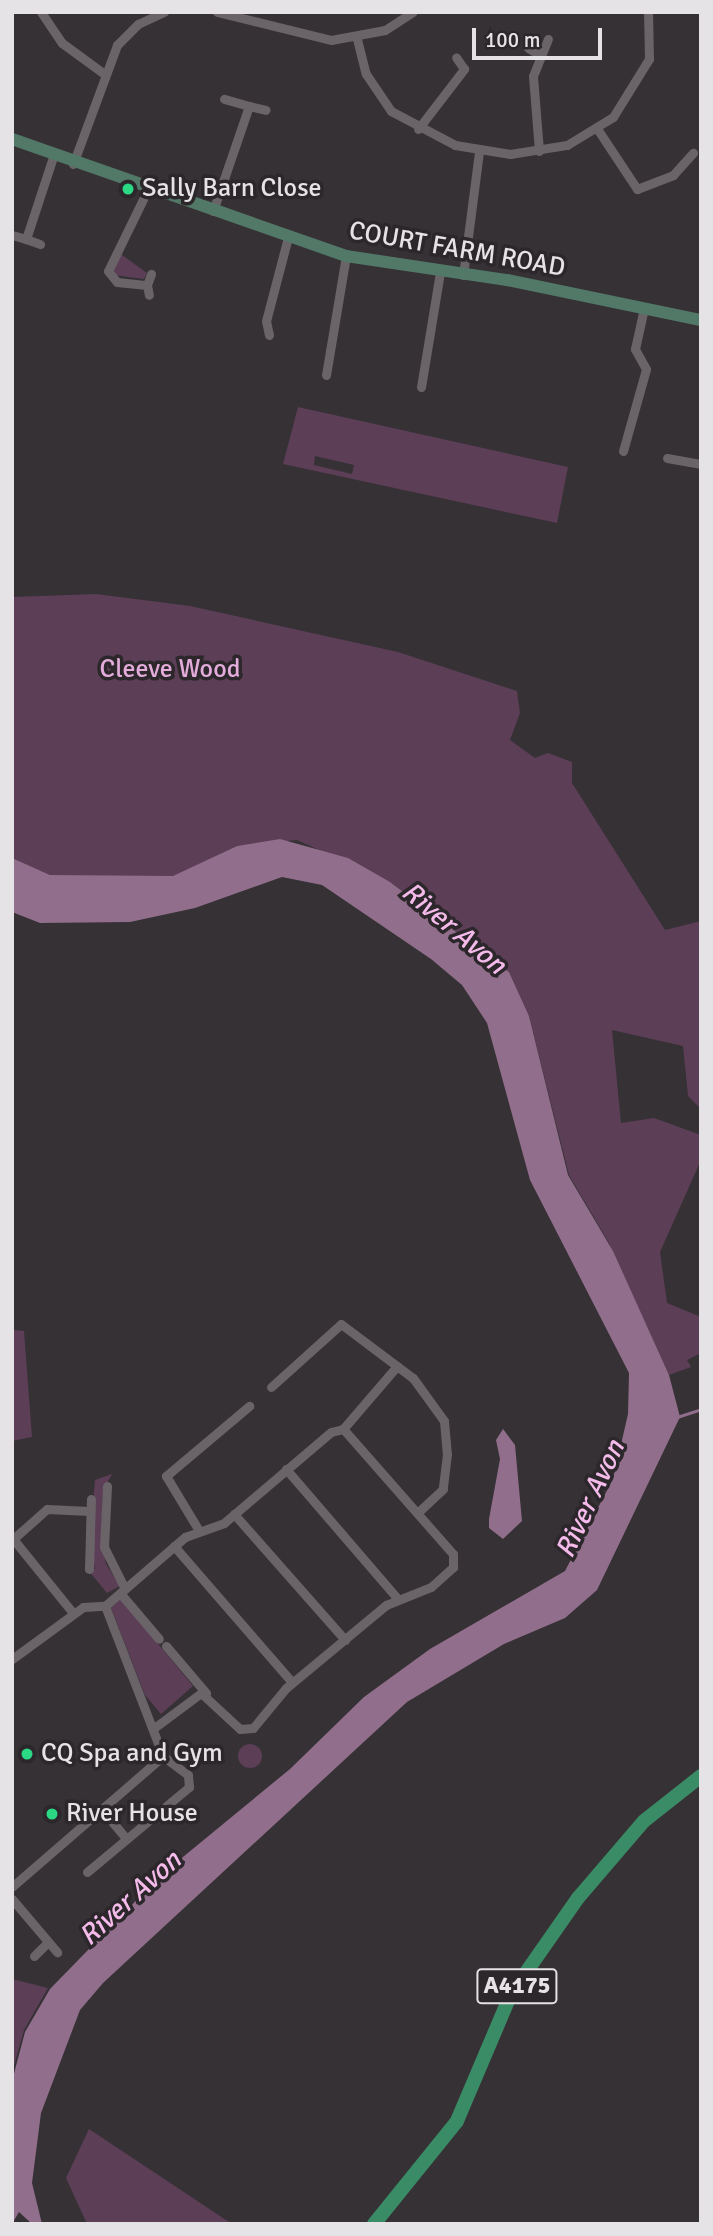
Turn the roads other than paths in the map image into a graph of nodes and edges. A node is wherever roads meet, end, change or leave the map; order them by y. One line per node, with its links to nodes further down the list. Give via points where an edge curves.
1 (41, 12): 11 (street, via 62,43)
2 (163, 12): 11 (street, via 131,31)
3 (217, 12): 6 (street, via 331,40)
4 (413, 12): 6 (street)
5 (648, 12): 16 (street, via 650,49 640,83)
6 (357, 39): 15 (street, via 377,95)
7 (548, 39): 9 (street)
8 (528, 48): 9 (street)
9 (538, 54): 18 (street, via 533,76)
10 (456, 57): 15 (street, via 464,70)
11 (103, 73): 22 (street)
12 (224, 99): 13 (street)
13 (249, 106): 14 (street); 24 (street)
14 (266, 110)
15 (418, 129): 19 (street)
16 (598, 130): 18 (street); 20 (street, via 637,189 689,166)
17 (12, 139): 21 (street, COURT FARM ROAD)
18 (539, 151): 19 (street)
19 (479, 152): 32 (street)
20 (693, 153)
21 (53, 157): 22 (street, COURT FARM ROAD); 27 (street)
22 (73, 164): 23 (street, COURT FARM ROAD)
23 (148, 189): 24 (street, COURT FARM ROAD); 33 (street, via 108,271 117,282)
24 (213, 211): 26 (street, COURT FARM ROAD)
25 (12, 235): 27 (street)
26 (288, 237): 29 (street, COURT FARM ROAD); 37 (street, via 266,321)
27 (26, 239): 28 (street)
28 (40, 244)
29 (346, 256): 30 (street, COURT FARM ROAD); 38 (street)
30 (440, 272): 32 (street, COURT FARM ROAD); 39 (street)
31 (151, 274): 33 (street)
32 (463, 275): 35 (street, COURT FARM ROAD)
33 (147, 285): 34 (street)
34 (149, 295)
35 (643, 308): 36 (street, COURT FARM ROAD); 40 (street, via 635,349 646,369)
36 (701, 320)
37 (269, 335)
38 (326, 375)
39 (421, 387)
40 (623, 451)
41 (667, 458): 42 (street)
42 (701, 464)
43 (397, 1366): 44 (street, via 341,1324); 46 (street); 51 (street, via 428,1394 447,1434 443,1489)
44 (271, 1387)
45 (248, 1406): 53 (street, via 166,1476)
46 (343, 1429): 47 (street, via 331,1432); 51 (street)
47 (286, 1469): 52 (street); 57 (street)
48 (107, 1486): 56 (street, via 104,1547)
49 (91, 1499): 50 (street)
50 (89, 1511): 55 (street); 59 (street, via 47,1509 13,1539)
51 (416, 1513): 57 (street, via 455,1561 430,1587)
52 (234, 1514): 53 (street); 60 (street)
53 (198, 1529): 54 (street)
54 (174, 1546): 56 (street); 62 (street)
55 (89, 1569)
56 (123, 1591): 58 (street); 63 (street)
57 (398, 1599): 60 (street)
58 (105, 1606): 59 (street); 64 (street)
59 (73, 1613): 61 (street)
60 (345, 1640): 62 (street)
61 (12, 1659)
62 (292, 1682): 63 (street, via 247,1730)
63 (206, 1693): 64 (street)
64 (154, 1728): 65 (street)
65 (163, 1756): 67 (street); 68 (street, via 176,1762 190,1784)
66 (701, 1776): 75 (main road, A4175, via 644,1821 578,1898 511,1994 457,2121)
67 (104, 1812): 68 (street); 70 (street)
68 (127, 1839): 69 (street)
69 (87, 1872)
70 (12, 1887)
71 (12, 1899): 72 (street)
72 (48, 1942): 73 (street); 74 (street)
73 (57, 1952)
74 (34, 1955)
75 (374, 2224)

